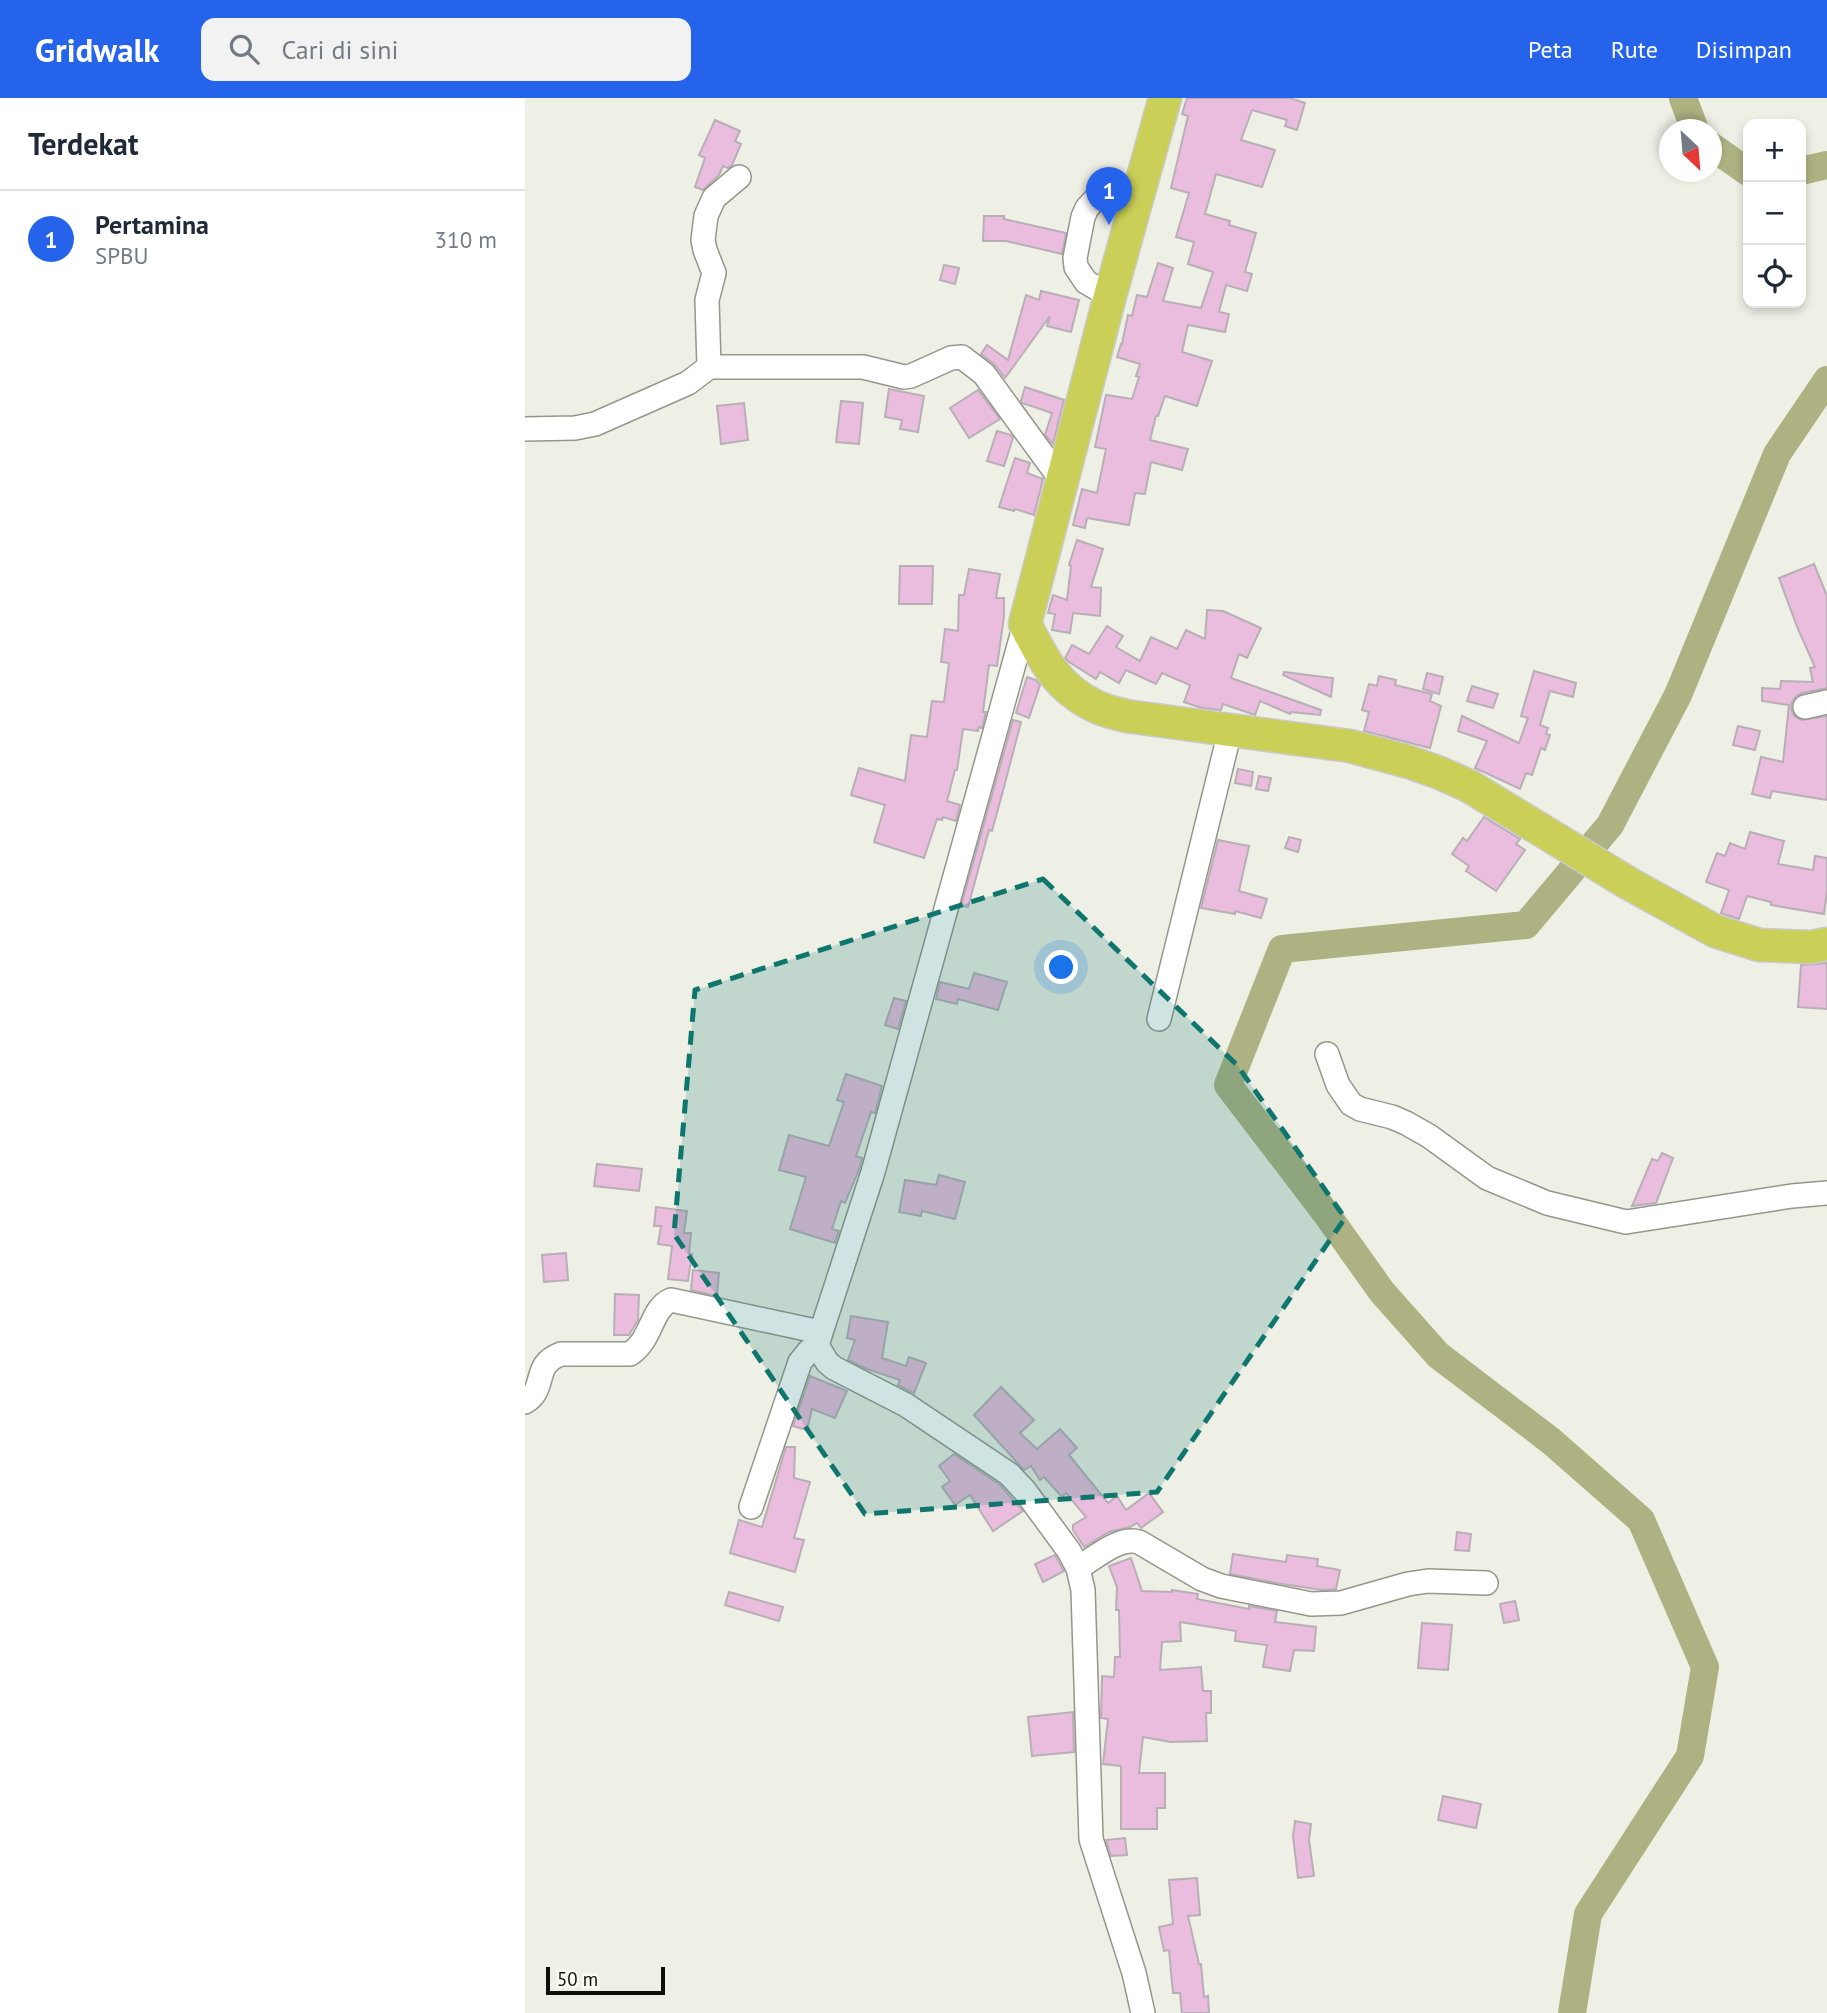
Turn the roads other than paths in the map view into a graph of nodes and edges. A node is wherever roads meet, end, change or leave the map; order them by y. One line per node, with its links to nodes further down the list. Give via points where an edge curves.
1 (1165, 98): 3 (highway)
2 (739, 177): 5 (street, via 714,198 706,216 703,240 713,273 707,300)
3 (1141, 186): 4 (highway); 4 (street, via 1100,194 1083,216 1076,267 1086,282)
4 (1110, 296): 7 (highway)
5 (709, 367): 6 (street, via 688,383 595,424); 7 (street, via 863,367 904,377 962,358 984,374)
6 (525, 429)
7 (1062, 481): 8 (highway)
8 (1025, 624): 9 (highway, via 1056,678 1097,707 1126,716); 14 (street, via 873,1172)
9 (1230, 730): 10 (highway, via 1350,746 1409,762 1469,786 1715,931 1759,946); 11 (street)
10 (1827, 944)
11 (1159, 1019)
12 (1327, 1054): 13 (street, via 1351,1104 1406,1123 1487,1178 1547,1203 1626,1222)
13 (1827, 1193)
14 (819, 1338): 15 (street, via 670,1300 661,1307 639,1348 630,1354 551,1357 532,1398); 16 (street, via 800,1362); 17 (street, via 827,1362 834,1368 906,1405 1009,1474)
15 (525, 1402)
16 (751, 1507)
17 (1078, 1568): 18 (street, via 1129,1540 1221,1586 1311,1604 1341,1603 1427,1581); 19 (street, via 1083,1590 1091,1839)
18 (1486, 1583)
19 (1143, 2013)

